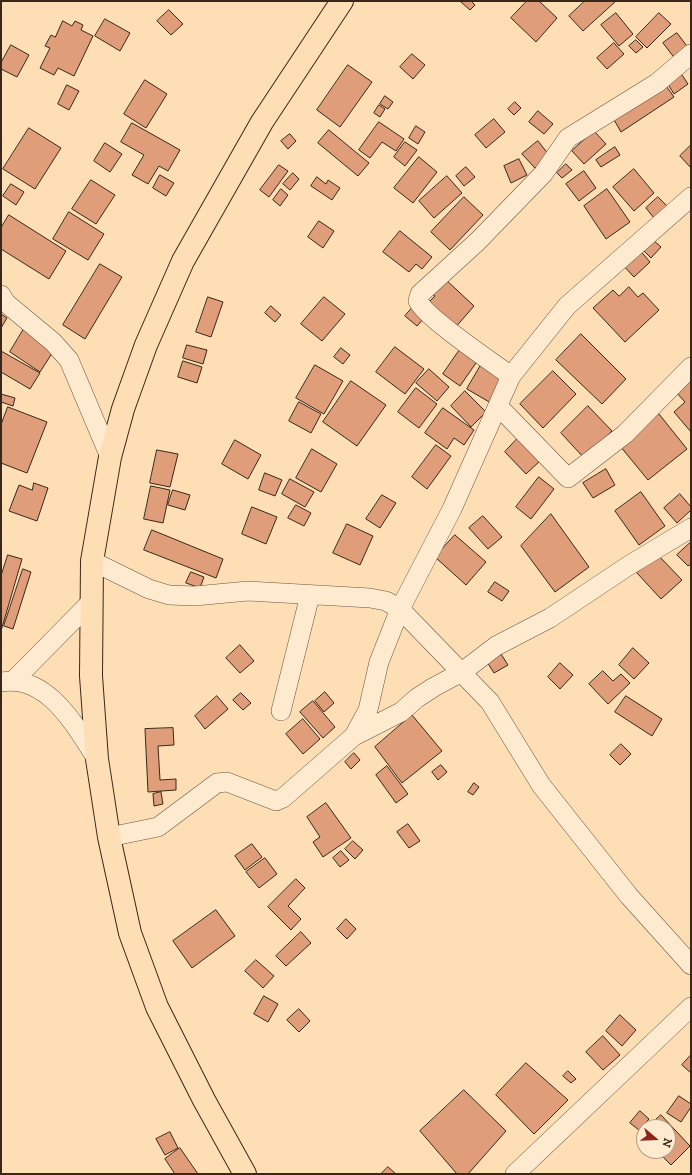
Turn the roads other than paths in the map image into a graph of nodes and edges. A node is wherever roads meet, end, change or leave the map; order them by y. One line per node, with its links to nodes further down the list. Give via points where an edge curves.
1 (342, 1): 8 (highway, via 262,122 183,261 146,345 123,409)
2 (691, 54): 6 (street, via 657,83 568,138 543,174 478,241 420,294 418,301 433,317)
3 (691, 196): 6 (street, via 567,306)
4 (1, 295): 8 (street, via 6,303 53,342 69,360)
5 (691, 367): 7 (street, via 625,434 568,478)
6 (511, 376): 7 (street)
7 (499, 407): 13 (street, via 452,509)
8 (110, 457): 10 (highway)
9 (691, 528): 14 (street, via 550,618 496,646)
10 (92, 561): 11 (street, via 150,589 169,595 195,596 248,591); 12 (highway)
11 (310, 595): 13 (street, via 370,598 386,601); 16 (street)
12 (91, 602): 15 (street); 18 (highway, via 91,676)
13 (400, 609): 14 (street); 17 (street, via 379,662 368,710)
14 (462, 672): 17 (street, via 434,686 401,712); 20 (street, via 490,702 541,784 581,836 628,896)
15 (8, 680): 18 (street, via 31,685 49,696 66,714)
16 (281, 711)
17 (354, 736): 19 (street, via 283,798 276,801 227,782 217,783 158,827)
18 (97, 759): 19 (highway)
19 (109, 837): 22 (highway, via 130,933 157,1007)
20 (691, 965)
21 (691, 1007): 23 (street)
22 (245, 1174)
23 (515, 1174)

